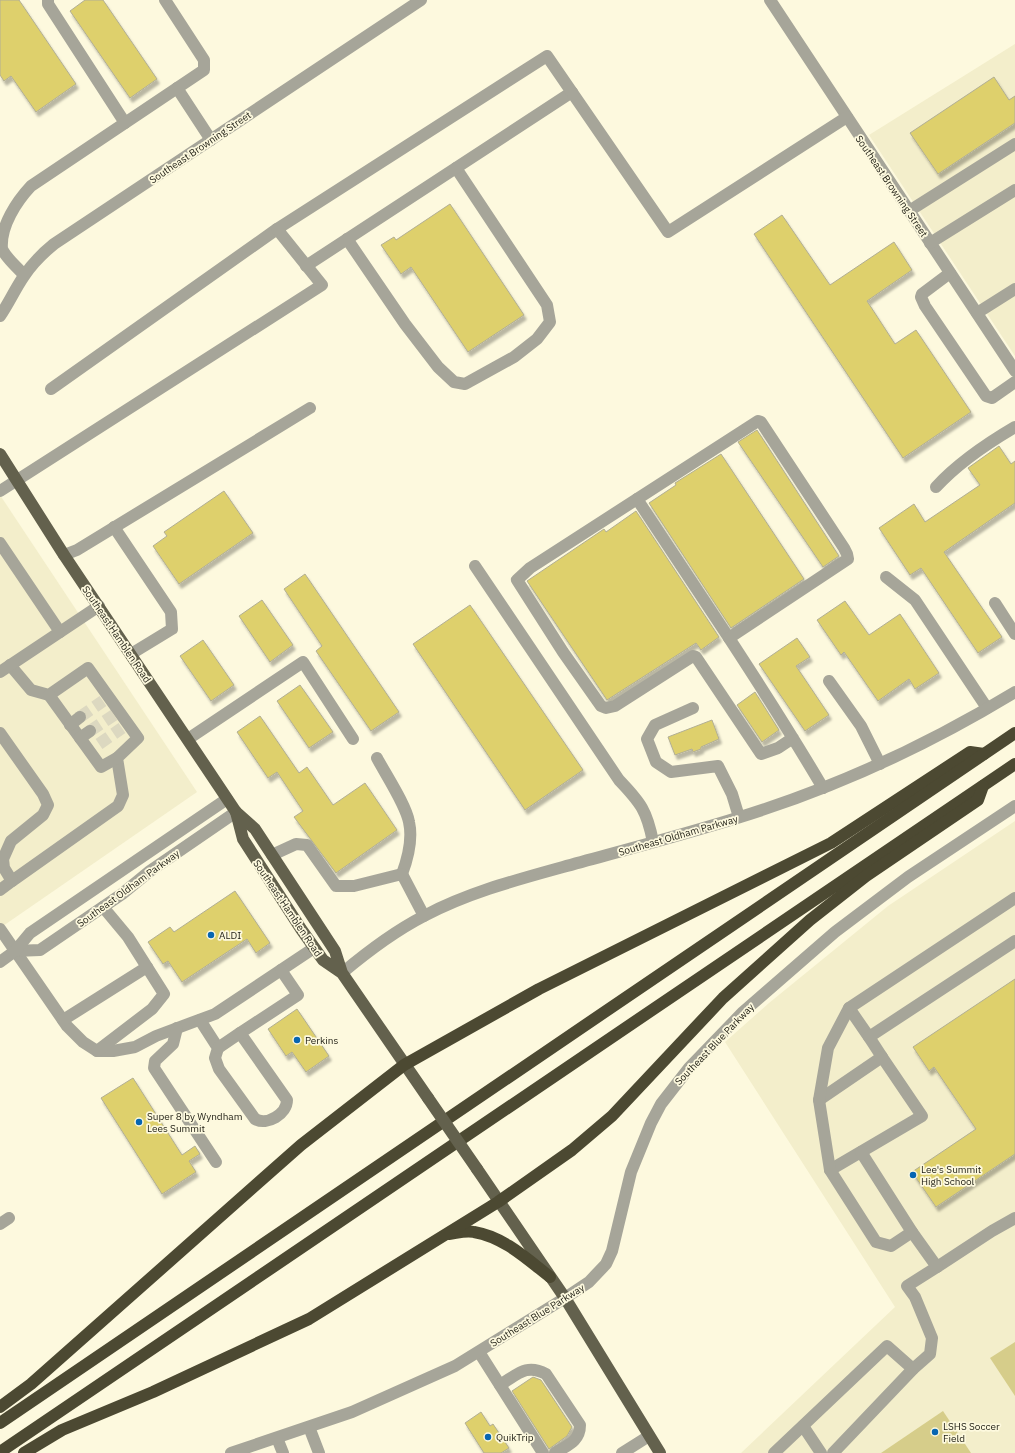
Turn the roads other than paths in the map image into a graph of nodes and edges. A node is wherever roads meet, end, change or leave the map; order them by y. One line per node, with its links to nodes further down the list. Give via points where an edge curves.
1 (48, 0): 8 (street, via 48,4)
2 (164, 0): 5 (street, via 204,60 204,70)
3 (421, 0): 9 (street, Southeast Browning Street)
4 (770, 0): 7 (street, Southeast Browning Street)
5 (177, 88): 8 (street); 9 (street)
6 (572, 92): 7 (street, via 668,232); 11 (street); 14 (street, via 547,56)
7 (847, 117): 13 (street, Southeast Browning Street)
8 (125, 123): 19 (street, via 31,186 9,213 1,231 0,241 3,250)
9 (211, 140): 19 (street, Southeast Browning Street, via 54,244)
10 (1015, 144): 13 (street)
11 (456, 168): 15 (street); 15 (street, via 547,305 550,322 537,339 514,357 465,384 454,382 438,367 405,324)
12 (1015, 190): 16 (street)
13 (909, 211): 16 (street, Southeast Browning Street)
14 (277, 229): 17 (street); 25 (street)
15 (347, 239): 17 (street)
16 (930, 243): 18 (street, Southeast Browning Street)
17 (306, 266): 29 (street, via 322,285)
18 (950, 273): 21 (street, Southeast Browning Street); 24 (street, via 922,294 925,306 986,396 992,398)
19 (24, 276): 22 (street, Southeast Browning Street)
20 (1015, 289): 21 (street)
21 (977, 313): 23 (street, Southeast Browning Street)
22 (0, 316)
23 (1015, 370)
24 (1015, 382)
25 (50, 389)
26 (310, 408): 33 (street)
27 (1015, 427): 30 (street, via 952,470)
28 (0, 454): 29 (main road, Southeast Hamblen Road)
29 (17, 479): 31 (street); 35 (main road, Southeast Hamblen Road)
30 (936, 487)
31 (0, 490)
32 (637, 499): 42 (street); 42 (street, via 748,427 758,421 762,422 844,548 848,559); 57 (street, via 522,574 517,580 520,585 601,706 615,706 693,656 761,754 780,747)
33 (114, 527): 35 (street, via 77,550); 43 (street, via 171,612 172,629)
34 (0, 543): 40 (street)
35 (64, 554): 39 (main road, Southeast Hamblen Road)
36 (475, 566): 71 (street, via 619,780 637,799 649,820)
37 (886, 577): 50 (street, via 915,600)
38 (995, 603): 41 (street)
39 (99, 606): 40 (street); 43 (main road, Southeast Hamblen Road)
40 (60, 632): 44 (street)
41 (1015, 634)
42 (729, 638): 57 (street)
43 (131, 654): 58 (main road, Southeast Hamblen Road)
44 (10, 665): 45 (street); 48 (street, via 31,690)
45 (0, 672)
46 (829, 681): 63 (street, via 861,726)
47 (1015, 692): 50 (street, Southeast Oldham Parkway)
48 (49, 695): 52 (street); 61 (street, via 88,668 125,726 138,738)
49 (693, 708): 70 (street, via 655,725 647,738 656,762 671,772 718,766 732,794)
50 (987, 708): 63 (street, Southeast Oldham Parkway)
51 (80, 717): 52 (street)
52 (70, 725): 56 (street)
53 (90, 731): 56 (street)
54 (0, 733): 74 (street, via 48,805 43,816 11,841 3,859 4,868)
55 (1015, 733): 60 (highway)
56 (80, 738): 61 (street, via 94,747 101,767)
57 (793, 738): 66 (street)
58 (188, 739): 59 (street, via 303,662); 67 (main road, Southeast Hamblen Road)
59 (353, 739)
60 (984, 754): 96 (highway, via 970,752 832,843 539,989); 112 (highway)
61 (117, 758): 74 (street, via 123,795 118,806)
62 (377, 758): 73 (street, via 397,793 409,822 410,852)
63 (880, 764): 66 (street, Southeast Oldham Parkway)
64 (1015, 764): 65 (highway)
65 (983, 786): 101 (highway, via 978,800 866,876 810,920 723,998 612,1116 572,1150); 117 (highway)
66 (823, 788): 70 (street, Southeast Oldham Parkway)
67 (227, 799): 69 (main road, Southeast Hamblen Road); 82 (street, Southeast Oldham Parkway, via 30,933)
68 (1015, 806): 107 (street, Southeast Blue Parkway, via 891,888 835,932 743,1012 688,1068 661,1104 641,1145 631,1172 612,1251 606,1264 589,1282)
69 (236, 812): 72 (main road, Southeast Hamblen Road, via 255,829); 77 (street, Southeast Oldham Parkway); 81 (main road, Southeast Hamblen Road, via 242,839)
70 (739, 818): 71 (street, Southeast Oldham Parkway)
71 (653, 842): 78 (street, Southeast Oldham Parkway, via 518,880 457,901)
72 (272, 855): 73 (street, via 296,844 307,845 336,886 354,886); 86 (main road, Southeast Hamblen Road, via 335,951)
73 (402, 874): 78 (street)
74 (12, 881): 75 (street)
75 (0, 890)
76 (1015, 898): 87 (street)
77 (103, 907): 82 (street, Southeast Oldham Parkway, via 40,950); 84 (street, via 128,937)
78 (424, 916): 86 (street, Southeast Oldham Parkway, via 379,944)
79 (0, 929): 82 (street)
80 (1015, 941): 92 (street)
81 (314, 948): 85 (street); 86 (main road, Southeast Hamblen Road, via 323,960)
82 (15, 951): 83 (street, Southeast Oldham Parkway); 88 (street)
83 (0, 962)
84 (147, 968): 88 (street); 94 (street, via 164,994 152,1009)
85 (281, 970): 89 (street, via 215,1014); 91 (street, via 298,995)
86 (342, 973): 96 (main road, Southeast Hamblen Road)
87 (849, 1008): 92 (street); 97 (street, via 828,1048)
88 (63, 1020): 94 (street, via 83,1042)
89 (200, 1020): 90 (street); 93 (street)
90 (177, 1028): 94 (street, via 135,1046 114,1052); 99 (street, via 173,1044 155,1061 154,1068)
91 (240, 1033): 93 (street); 93 (street, via 287,1100 283,1112 268,1122 254,1119 219,1068 215,1058)
92 (869, 1037): 95 (street)
93 (218, 1048)
94 (97, 1051)
95 (882, 1057): 97 (street); 98 (street, via 922,1116)
96 (404, 1065): 101 (main road, Southeast Hamblen Road, bridge); 111 (highway, via 301,1145 31,1384)
97 (819, 1100): 100 (street)
98 (861, 1152): 100 (street); 103 (street)
99 (216, 1162)
100 (830, 1170): 103 (street, via 876,1242 891,1246)
101 (498, 1202): 104 (highway); 106 (main road, Southeast Hamblen Road)
102 (1015, 1218): 105 (street)
103 (912, 1232): 105 (street)
104 (446, 1234): 106 (highway, via 473,1231 487,1236 510,1246); 119 (highway, via 309,1319 153,1392 62,1430)
105 (937, 1268): 109 (street, via 908,1286 932,1338 930,1354)
106 (550, 1277): 107 (main road, Southeast Hamblen Road)
107 (565, 1298): 108 (street, Southeast Blue Parkway); 115 (main road, Southeast Hamblen Road)
108 (479, 1352): 110 (street); 114 (street, Southeast Blue Parkway, via 392,1396)
109 (913, 1369): 113 (street, via 887,1346); 128 (street)
110 (500, 1385): 123 (street); 124 (street, via 528,1368 538,1369 546,1374 580,1425 577,1440)
111 (0, 1407)
112 (0, 1423)
113 (803, 1426): 118 (street); 127 (street)
114 (309, 1427): 116 (street, Southeast Blue Parkway); 122 (street)
115 (649, 1436): 125 (street); 126 (main road, Southeast Hamblen Road)
116 (277, 1438): 120 (street, Southeast Blue Parkway); 121 (street)
117 (0, 1452)
118 (776, 1452)
119 (24, 1453)
120 (232, 1453)
121 (283, 1453)
122 (319, 1453)
123 (543, 1453)
124 (555, 1453)
125 (622, 1453)
126 (660, 1453)
127 (821, 1453)
128 (833, 1453)

